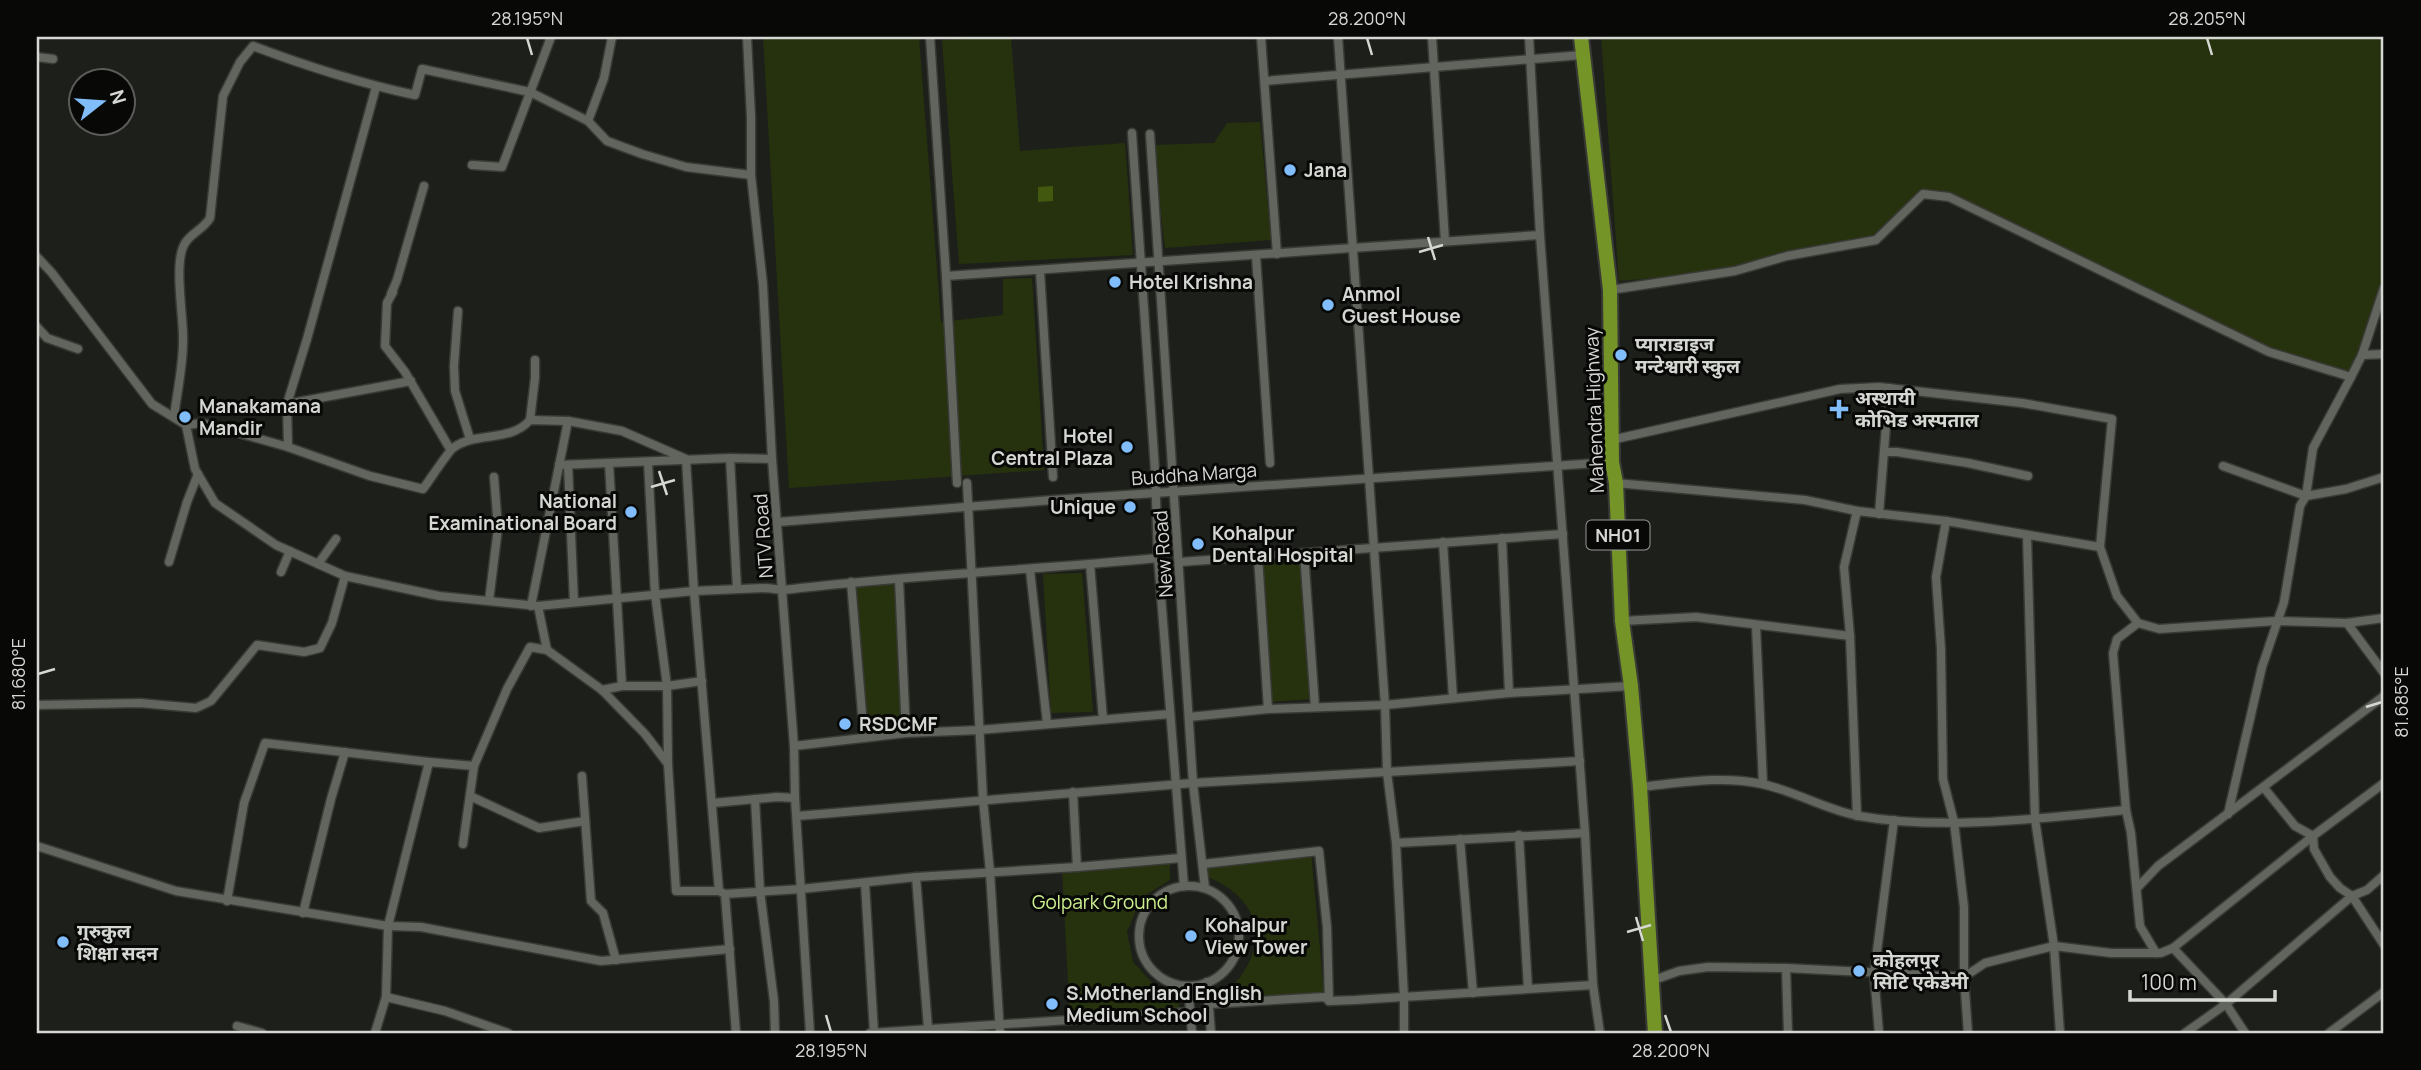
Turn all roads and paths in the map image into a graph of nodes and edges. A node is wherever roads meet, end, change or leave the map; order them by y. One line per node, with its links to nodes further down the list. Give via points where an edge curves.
1 (551, 37): 18 (street)
2 (612, 37): 19 (street, via 604,78)
3 (747, 37): 23 (street, NTV Road)
4 (930, 37): 34 (street)
5 (1261, 37): 16 (street)
6 (1338, 37): 15 (street)
7 (1432, 37): 14 (street)
8 (1529, 37): 13 (street)
9 (1581, 37): 10 (highway, Mahendra Highway / NH01)
10 (1582, 55): 13 (street); 36 (highway, Mahendra Highway / NH01)
11 (37, 57): 12 (street)
12 (52, 59)
13 (1531, 60): 14 (street); 25 (street)
14 (1434, 65): 15 (street); 26 (street)
15 (1341, 74): 16 (street); 27 (street)
16 (1265, 81): 28 (street)
17 (376, 87): 18 (street, via 415,95 422,69); 48 (street); 49 (street, via 253,46 240,62 223,96 210,218 183,246 179,290 183,339)
18 (530, 92): 19 (street); 22 (street, via 502,167)
19 (588, 121): 23 (street, via 607,141 642,154 686,167)
20 (1132, 133): 32 (street, New Road)
21 (1150, 134): 31 (street, New Road)
22 (472, 165)
23 (751, 175): 60 (street, NTV Road, via 763,285)
24 (424, 186): 38 (street)
25 (1540, 235): 26 (street); 66 (street)
26 (1445, 241): 27 (street)
27 (1354, 247): 28 (street); 73 (street)
28 (1277, 254): 29 (street)
29 (1256, 256): 31 (street); 64 (street)
30 (37, 257): 49 (street, via 152,404)
31 (1159, 262): 32 (street); 75 (street, New Road)
32 (1142, 264): 33 (street); 76 (street, New Road)
33 (1040, 271): 34 (street); 71 (street)
34 (946, 276): 78 (street, via 962,483)
35 (2384, 288): 43 (street)
36 (1609, 290): 45 (street, via 1735,271 1876,240 1923,194 1949,197 2269,352); 54 (highway, Mahendra Highway / NH01)
37 (393, 292): 38 (street)
38 (387, 303): 46 (street, via 385,346)
39 (458, 311): 53 (street, via 455,391)
40 (37, 327): 41 (street, via 47,338)
41 (78, 349)
42 (2384, 354): 43 (street)
43 (2362, 355): 45 (street)
44 (535, 360): 50 (street)
45 (2351, 377): 77 (street, via 2313,448)
46 (411, 381): 48 (street); 56 (street)
47 (1889, 388): 54 (street, via 1840,388); 57 (street); 89 (street, via 2112,419)
48 (287, 404): 55 (street)
49 (174, 418): 52 (street)
50 (530, 420): 51 (street); 53 (street, via 509,434)
51 (568, 421): 59 (street, via 622,431); 65 (street)
52 (186, 425): 55 (street, via 204,423); 68 (street)
53 (470, 439): 56 (street)
54 (1611, 440): 62 (highway, Mahendra Highway / NH01)
55 (288, 447): 56 (street, via 423,489)
56 (450, 449)
57 (1885, 452): 69 (street); 80 (street)
58 (730, 458): 59 (street); 60 (street); 104 (street)
59 (686, 459): 61 (street); 106 (street)
60 (772, 459): 82 (street, NTV Road)
61 (648, 461): 63 (street); 107 (street)
62 (1612, 462): 66 (street, Buddha Marga); 74 (highway, Mahendra Highway / NH01)
63 (609, 463): 65 (street); 108 (street)
64 (1270, 463)
65 (564, 465): 110 (street); 111 (street)
66 (1559, 466): 73 (street, Buddha Marga); 83 (street)
67 (2222, 466): 77 (street)
68 (198, 474): 90 (street, via 215,503); 94 (street)
69 (2028, 476)
70 (494, 477): 109 (street, via 498,528)
71 (1053, 477)
72 (2384, 477): 77 (street)
73 (1369, 478): 75 (street, Buddha Marga); 88 (street)
74 (1616, 483): 79 (street, via 1805,500); 113 (highway, Mahendra Highway / NH01)
75 (1175, 492): 76 (street, Buddha Marga); 95 (street, New Road)
76 (1156, 493): 78 (street, Buddha Marga); 93 (street, New Road)
77 (2305, 496): 114 (street)
78 (968, 506): 82 (street, Buddha Marga); 99 (street)
79 (1857, 511): 80 (street); 118 (street, via 1844,567)
80 (1879, 514): 81 (street)
81 (1946, 521): 84 (street); 168 (street, via 1936,577 1943,779)
82 (778, 522): 105 (street, NTV Road)
83 (1563, 534): 85 (street); 126 (street)
84 (2027, 536): 89 (street); 165 (street)
85 (1502, 538): 87 (street); 127 (street)
86 (336, 539): 96 (street)
87 (1443, 542): 88 (street); 129 (street)
88 (1373, 548): 91 (street); 131 (street)
89 (2100, 548): 115 (street, via 2117,596)
90 (290, 551): 96 (street); 100 (street)
91 (1304, 553): 92 (street); 132 (street)
92 (1258, 557): 95 (street); 133 (street)
93 (1158, 558): 97 (street); 134 (street, New Road)
94 (169, 562)
95 (1180, 562): 135 (street, New Road)
96 (318, 564): 101 (street)
97 (1090, 564): 98 (street); 136 (street)
98 (1030, 570): 99 (street); 137 (street)
99 (972, 571): 102 (street); 138 (street)
100 (281, 572)
101 (345, 576): 109 (street, via 439,596); 130 (street, via 320,648 304,652 257,645 211,701 196,708 140,703)
102 (899, 579): 103 (street); 139 (street)
103 (852, 582): 105 (street); 140 (street)
104 (737, 588): 105 (street); 106 (street)
105 (783, 590): 141 (street, NTV Road)
106 (694, 591): 107 (street); 121 (street)
107 (655, 594): 108 (street); 122 (street)
108 (617, 598): 110 (street); 123 (street)
109 (489, 601): 111 (street)
110 (574, 602): 111 (street)
111 (534, 606): 119 (street)
112 (2384, 618): 116 (street)
113 (1622, 621): 117 (street, via 1696,617); 124 (highway, Mahendra Highway / NH01)
114 (2276, 621): 115 (street, via 2159,629); 116 (street); 162 (street)
115 (2138, 623): 161 (street, via 2117,639 2113,653)
116 (2347, 623): 120 (street)
117 (1756, 626): 118 (street); 151 (street)
118 (1850, 636): 164 (street)
119 (547, 650): 125 (street); 146 (street, via 530,647)
120 (2384, 673)
121 (702, 681): 122 (street); 160 (street)
122 (667, 685): 123 (street); 145 (street)
123 (622, 686): 125 (street)
124 (1631, 686): 126 (street); 153 (highway, Mahendra Highway / NH01)
125 (602, 690): 145 (street)
126 (1575, 690): 127 (street); 143 (street)
127 (1508, 693): 129 (street)
128 (2384, 696): 154 (street)
129 (1454, 698): 131 (street)
130 (37, 705)
131 (1385, 705): 132 (street); 147 (street)
132 (1315, 707): 133 (street)
133 (1268, 709): 135 (street)
134 (1170, 713): 136 (street); 152 (street, New Road)
135 (1189, 717): 149 (street, New Road)
136 (1104, 719): 137 (street)
137 (1047, 723): 138 (street)
138 (979, 730): 139 (street); 159 (street)
139 (906, 733): 140 (street)
140 (864, 737): 141 (street)
141 (794, 747): 157 (street, NTV Road)
142 (345, 752): 144 (street); 190 (street, via 265,743 244,803); 191 (street)
143 (1580, 761): 147 (street); 169 (street)
144 (429, 762): 146 (street); 192 (street)
145 (668, 764): 188 (street, via 676,891)
146 (474, 766): 156 (street)
147 (1387, 772): 149 (street); 173 (street)
148 (582, 776): 167 (street)
149 (1194, 783): 152 (street); 177 (street, New Road)
150 (2384, 783): 171 (street)
151 (1763, 784): 153 (street, via 1721,778); 164 (street)
152 (1175, 786): 155 (street); 176 (street, New Road)
153 (1640, 787): 202 (highway, Mahendra Highway / NH01)
154 (2264, 788): 162 (street); 171 (street, via 2295,826)
155 (1073, 792): 159 (street); 178 (street)
156 (470, 796): 167 (street, via 539,828); 174 (street)
157 (795, 798): 158 (street); 163 (street, NTV Road)
158 (755, 799): 160 (street); 187 (street)
159 (983, 799): 163 (street); 179 (street)
160 (713, 803): 188 (street)
161 (2126, 810): 165 (street); 184 (street)
162 (2228, 814): 184 (street, via 2158,866)
163 (797, 816): 186 (street, NTV Road)
164 (1857, 816): 166 (street)
165 (2035, 819): 168 (street); 194 (street)
166 (1894, 820): 168 (street); 200 (street)
167 (584, 821): 198 (street, via 591,901 603,913)
168 (1954, 822): 201 (street, via 1964,906)
169 (1585, 833): 170 (street); 204 (street)
170 (1519, 835): 172 (street); 206 (street)
171 (2313, 836): 189 (street, via 2314,849 2330,877); 195 (street)
172 (1460, 839): 173 (street); 208 (street)
173 (1396, 843): 210 (street)
174 (463, 844)
175 (37, 846): 190 (street, via 176,891)
176 (1181, 858): 178 (street); 183 (street, New Road)
177 (1203, 864): 185 (street, New Road); 211 (street, via 1319,851)
178 (1077, 867): 179 (street)
179 (990, 872): 181 (street); 217 (street)
180 (2384, 875): 189 (street)
181 (916, 877): 182 (street); 216 (street)
182 (865, 883): 186 (street); 224 (street)
183 (1184, 886): 185 (street); 205 (street, via 1165,892 1150,905 1140,942 1153,969 1168,981)
184 (2138, 887): 197 (street, via 2140,926)
185 (1205, 888): 203 (street, via 1227,903 1238,928 1236,955 1219,976)
186 (801, 889): 187 (street); 223 (street, NTV Road)
187 (760, 891): 188 (street); 222 (street)
188 (722, 892): 196 (street)
189 (2352, 896): 193 (street); 213 (street)
190 (227, 901): 191 (street)
191 (303, 913): 192 (street)
192 (388, 926): 198 (street, via 421,927); 209 (street)
193 (2384, 945)
194 (2054, 946): 197 (street); 201 (street, via 1985,963); 233 (street)
195 (2173, 948): 197 (street); 213 (street)
196 (730, 949): 198 (street); 221 (street)
197 (2156, 953)
198 (616, 960)
199 (1786, 968): 200 (street); 202 (street, via 1708,967); 230 (street)
200 (1874, 974): 201 (street); 231 (street)
201 (1964, 977): 232 (street)
202 (1651, 981): 229 (highway, Mahendra Highway / NH01)
203 (1207, 982): 205 (street); 212 (street)
204 (1593, 985): 206 (street); 228 (street)
205 (1188, 986): 214 (street)
206 (1528, 989): 208 (street)
207 (2384, 992): 236 (street)
208 (1473, 993): 210 (street)
209 (386, 997): 219 (street); 220 (street)
210 (1404, 997): 211 (street); 227 (street)
211 (1329, 1001): 212 (street, via 1325,997)
212 (1210, 1004): 226 (street)
213 (2226, 1004): 234 (street); 235 (street)
214 (1191, 1012): 217 (street); 225 (street)
215 (237, 1026): 218 (street)
216 (928, 1028): 217 (street); 224 (street)
217 (1000, 1028)
218 (262, 1033)
219 (375, 1033)
220 (509, 1033)
221 (736, 1033)
222 (775, 1033)
223 (810, 1033)
224 (872, 1033)
225 (1192, 1033)
226 (1211, 1033)
227 (1404, 1033)
228 (1600, 1033)
229 (1655, 1033)
230 (1788, 1033)
231 (1879, 1033)
232 (1968, 1033)
233 (2060, 1033)
234 (2185, 1033)
235 (2245, 1033)
236 (2329, 1033)

